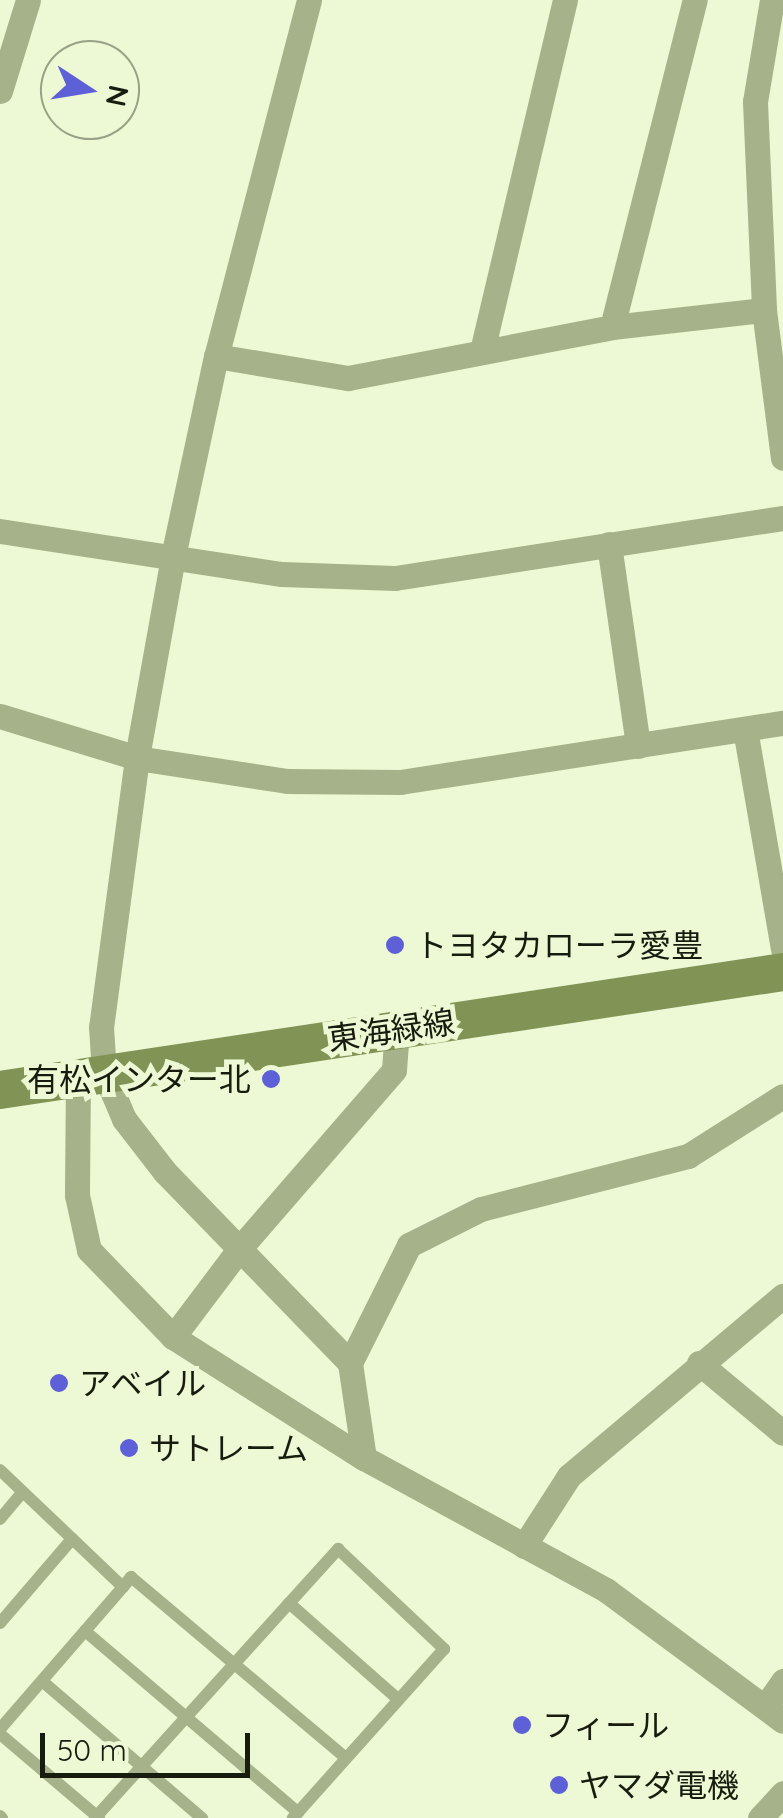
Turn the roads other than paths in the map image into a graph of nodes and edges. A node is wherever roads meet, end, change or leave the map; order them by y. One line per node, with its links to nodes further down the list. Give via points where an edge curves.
1 (28, 0): 6 (street)
2 (309, 0): 10 (street)
3 (565, 0): 9 (street)
4 (694, 0): 8 (street)
5 (772, 0): 7 (street, via 755,102)
6 (0, 91)
7 (764, 310): 8 (street); 11 (street)
8 (612, 327): 9 (street)
9 (482, 351): 10 (street, via 348,378)
10 (216, 356): 15 (street)
11 (783, 458)
12 (783, 518): 14 (street)
13 (0, 531): 15 (street)
14 (609, 544): 15 (street, via 395,578 282,574); 19 (street)
15 (172, 557): 20 (street)
16 (0, 716): 20 (street)
17 (783, 723): 18 (street)
18 (745, 729): 19 (street); 21 (street)
19 (638, 746): 20 (street, via 400,782 288,781)
20 (136, 758): 24 (street)
21 (783, 950)
22 (783, 972): 23 (main road, 東海緑線)
23 (397, 1029): 24 (main road, 東海緑線); 27 (street, via 394,1070)
24 (91, 1074): 25 (main road, 東海緑線); 27 (street); 29 (street, via 77,1195 89,1250)
25 (0, 1090)
26 (783, 1096): 31 (street, via 688,1156 481,1209 408,1245)
27 (240, 1248): 29 (street); 31 (street)
28 (783, 1296): 30 (street)
29 (173, 1337): 33 (street)
30 (699, 1362): 32 (street); 38 (street, via 568,1476)
31 (350, 1363): 33 (street)
32 (783, 1434)
33 (364, 1458): 38 (street)
34 (0, 1470): 35 (lane)
35 (24, 1492): 36 (lane); 37 (lane)
36 (0, 1519)
37 (72, 1538): 39 (lane); 41 (lane)
38 (524, 1546): 47 (street, via 606,1590)
39 (123, 1587): 42 (lane); 43 (lane, via 131,1577)
40 (289, 1603): 43 (lane); 46 (lane); 46 (lane, via 338,1549 444,1648)
41 (0, 1623)
42 (85, 1631): 44 (lane); 48 (lane)
43 (235, 1662): 48 (lane); 50 (lane)
44 (42, 1680): 49 (lane); 51 (lane)
45 (783, 1681): 47 (street)
46 (398, 1699): 50 (lane)
47 (774, 1714)
48 (188, 1716): 51 (lane); 53 (lane)
49 (0, 1732): 54 (lane)
50 (346, 1758): 53 (lane)
51 (143, 1765): 54 (lane); 55 (lane)
52 (783, 1793): 56 (street)
53 (295, 1815)
54 (97, 1817)
55 (202, 1818)
56 (760, 1818)

